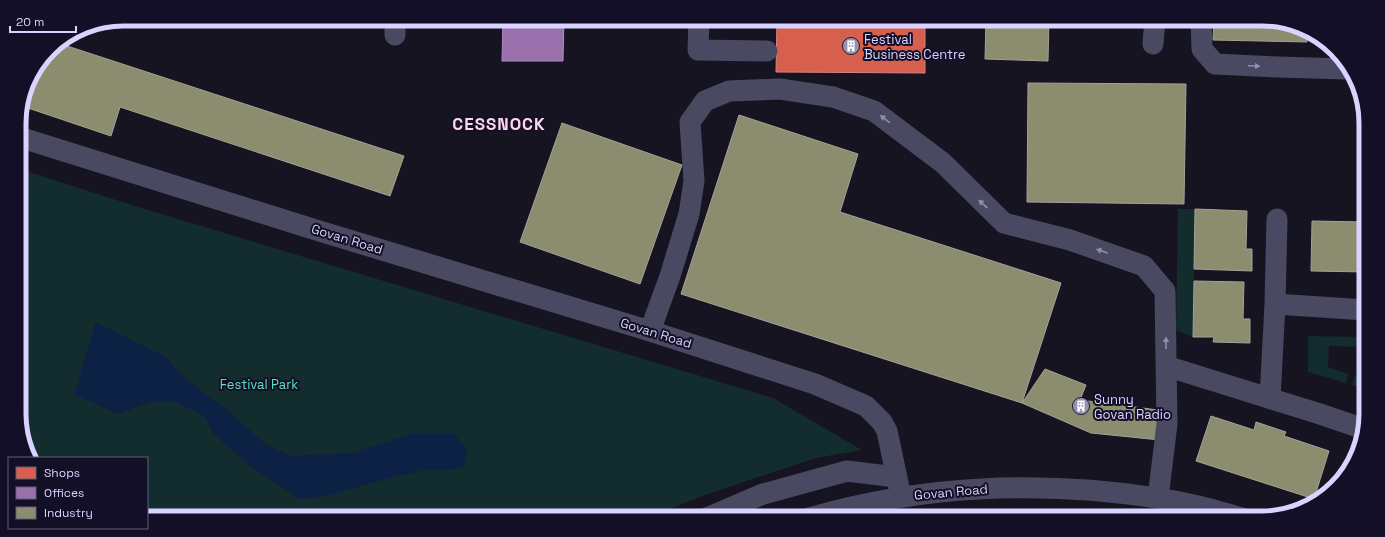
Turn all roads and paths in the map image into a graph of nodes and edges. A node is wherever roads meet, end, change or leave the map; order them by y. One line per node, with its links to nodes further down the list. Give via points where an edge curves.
1 (699, 26): 5 (street, via 698,50)
2 (1154, 26): 4 (street)
3 (1201, 26): 6 (street, one-way to 6, via 1202,48 1215,64)
4 (1153, 44)
5 (767, 51)
6 (1343, 69)
7 (26, 139): 11 (street, Govan Road)
8 (1277, 219): 9 (street)
9 (1275, 304): 10 (street); 13 (street)
10 (1359, 310)
11 (650, 331): 12 (street, one-way to 11, via 1165,291 1144,266 1070,240 1004,223 943,163 874,111 833,97 780,89 730,91 704,101 690,122 694,181 689,214); 15 (street, Govan Road, via 815,384 866,406 887,431)
12 (1166, 366): 13 (street); 16 (street, via 1167,424)
13 (1270, 398): 14 (street)
14 (1358, 427)
15 (899, 487): 16 (street, Govan Road, via 957,490 1061,489); 17 (street, via 847,472 763,494); 18 (street)
16 (1158, 498): 19 (street, Govan Road)
17 (723, 511)
18 (833, 511)
19 (1217, 511)

